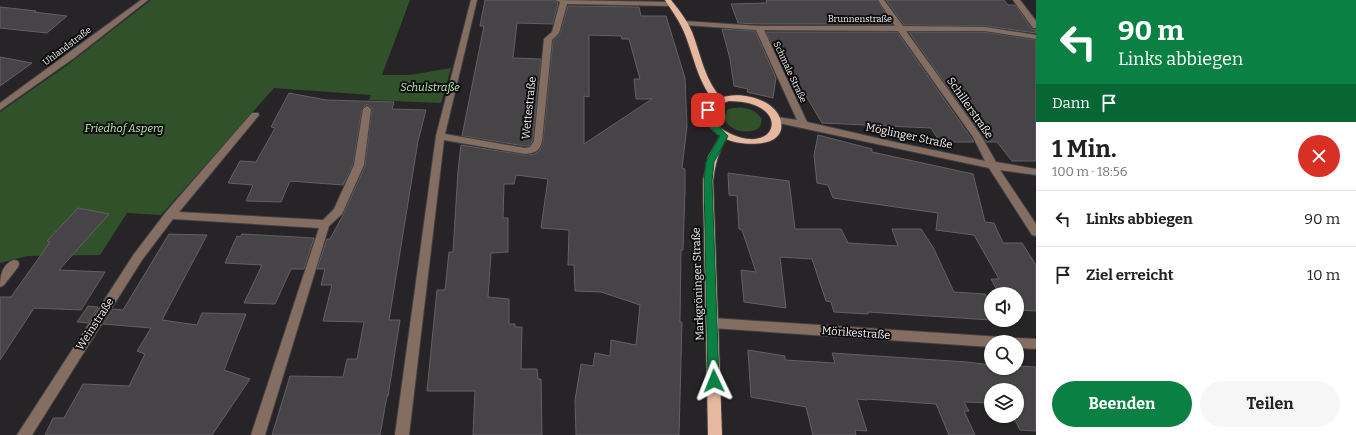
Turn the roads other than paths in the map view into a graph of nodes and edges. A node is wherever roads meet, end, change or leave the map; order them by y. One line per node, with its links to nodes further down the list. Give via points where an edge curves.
1 (131, 0): 5 (street)
2 (474, 0): 19 (street)
3 (881, 0): 11 (street, Schillerstraße)
4 (1016, 0): 9 (street)
5 (144, 1): 14 (street, Uhlandstraße)
6 (566, 1): 7 (street, Wettestraße); 19 (street, Wettestraße, via 556,33 548,39 537,146 533,150 525,151)
7 (669, 2): 8 (main road)
8 (684, 23): 10 (street, Brunnenstraße); 13 (main road, via 703,78)
9 (1036, 26)
10 (758, 28): 11 (street, Brunnenstraße); 18 (street, Schmale Straße)
11 (901, 28): 12 (street, Brunnenstraße, via 985,29); 21 (street, Schillerstraße, via 978,136)
12 (1036, 37)
13 (718, 100): 17 (main road, via 752,100 772,112); 20 (main road, via 708,110 708,116 710,123)
14 (0, 107)
15 (367, 109): 24 (street, via 359,165 338,211)
16 (255, 115): 23 (street, Weinstraße)
17 (777, 120): 18 (street, Möglinger Straße); 20 (main road, via 778,128 773,136 764,141 744,142)
18 (802, 124): 21 (street, Möglinger Straße)
19 (440, 136): 34 (street)
20 (724, 136): 28 (main road, Markgröninger Straße, via 710,162 708,181)
21 (993, 166): 22 (street, Möglinger Straße); 25 (street, Schillerstraße)
22 (1036, 172)
23 (170, 215): 24 (street); 32 (street, Weinstraße, via 138,257)
24 (325, 224): 33 (street)
25 (1036, 232)
26 (14, 264): 27 (street)
27 (0, 282)
28 (712, 323): 29 (street, Mörikestraße); 35 (main road, Markgröninger Straße)
29 (984, 341)
30 (1024, 343): 31 (street)
31 (1036, 344)
32 (24, 435)
33 (258, 435)
34 (402, 435)
35 (715, 435)

